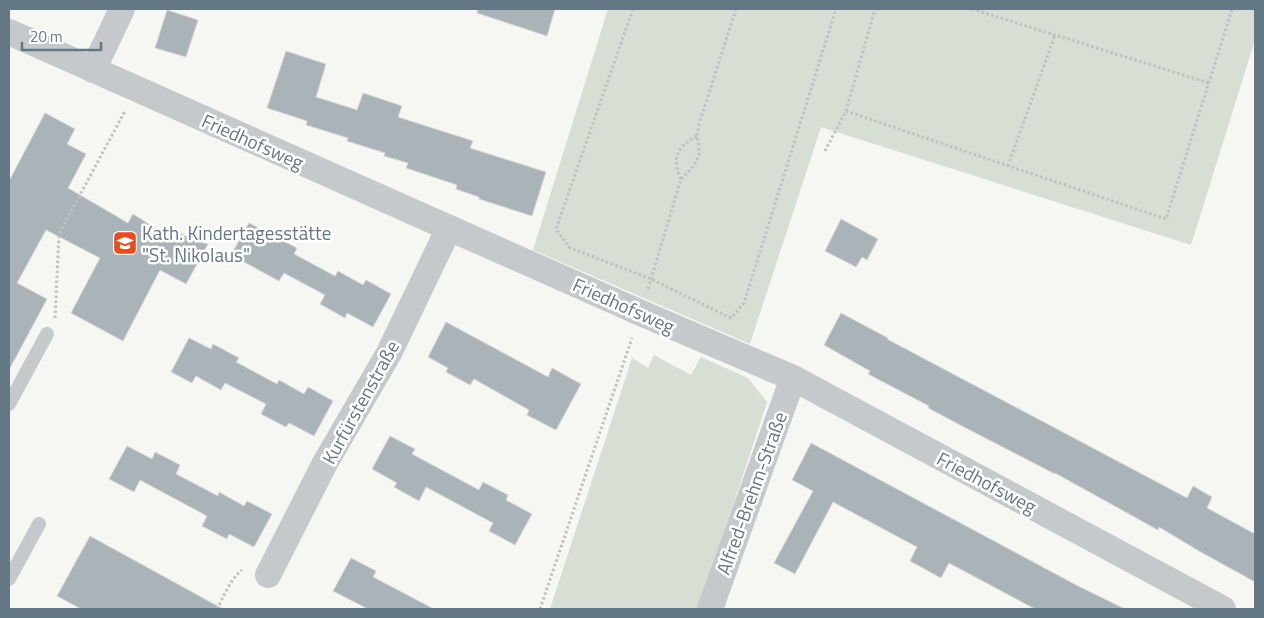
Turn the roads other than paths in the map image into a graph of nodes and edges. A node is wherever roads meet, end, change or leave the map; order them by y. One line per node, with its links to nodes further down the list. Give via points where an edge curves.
1 (122, 9): 3 (street)
2 (9, 32): 3 (street, Friedhofsweg)
3 (93, 70): 4 (street, Friedhofsweg)
4 (449, 228): 6 (street, Friedhofsweg); 9 (street, Kurfürstenstraße, via 389,352 325,463)
5 (47, 334): 7 (lane)
6 (792, 378): 11 (street, Alfred-Brehm-Straße); 12 (street, Friedhofsweg)
7 (9, 404)
8 (39, 524): 10 (lane)
9 (255, 572)
10 (9, 579)
11 (710, 609)
12 (1223, 609)

